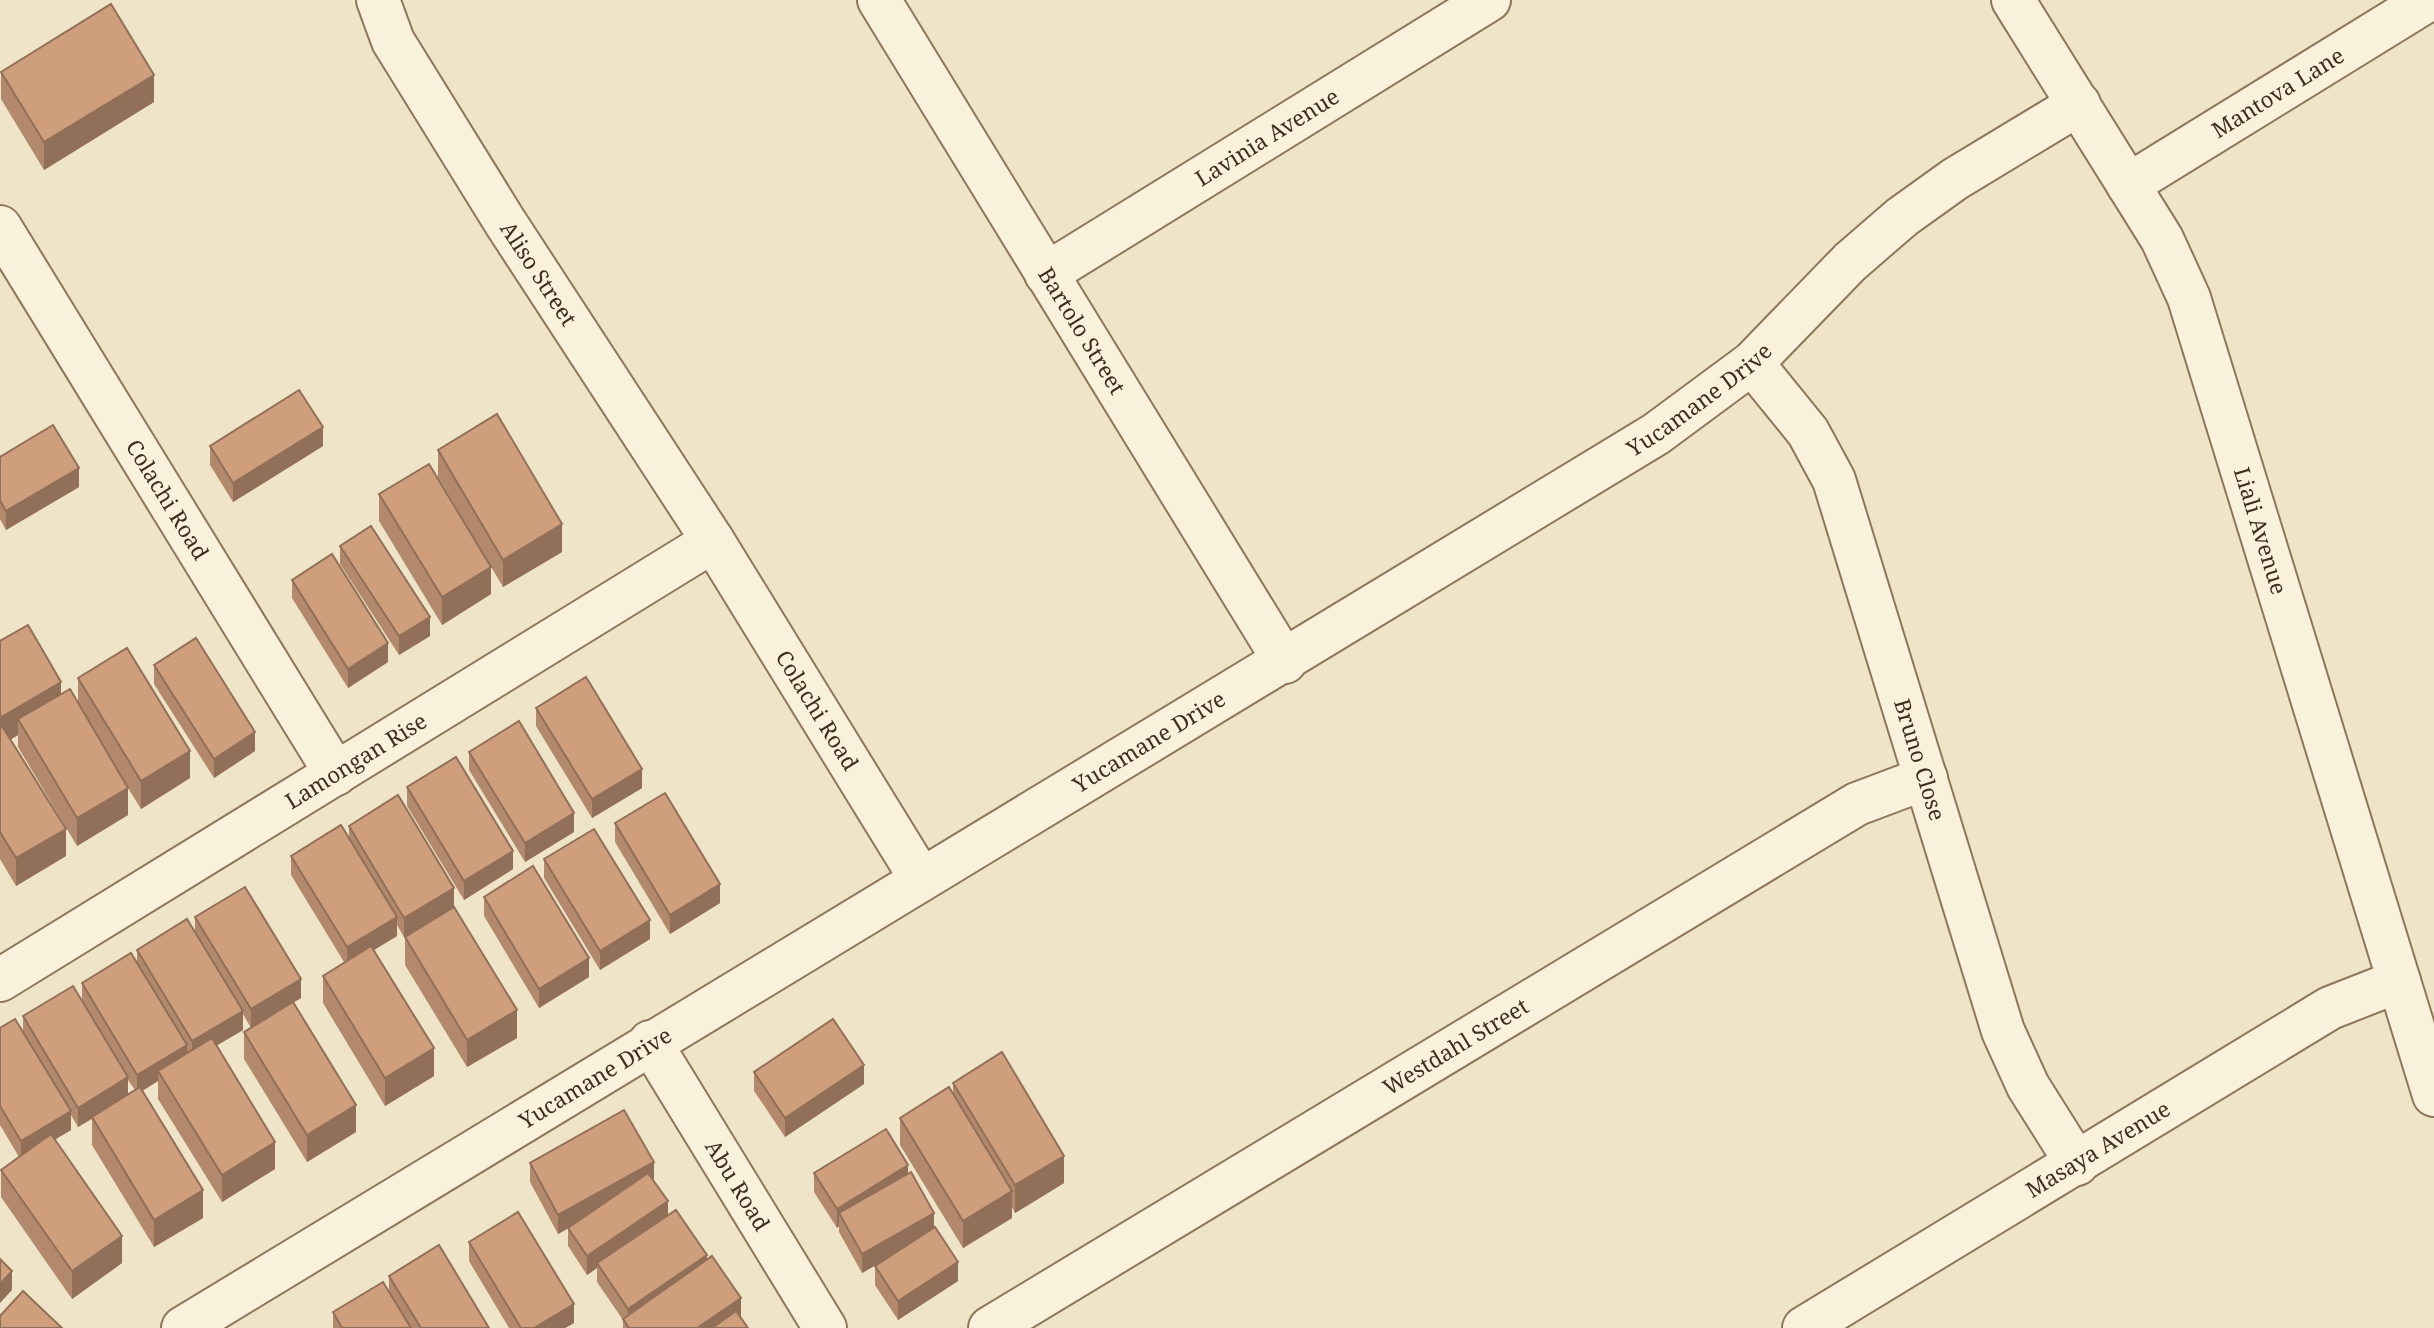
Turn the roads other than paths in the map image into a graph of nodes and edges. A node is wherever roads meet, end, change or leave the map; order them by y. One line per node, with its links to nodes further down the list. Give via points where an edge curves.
1 (378, 0): 11 (street, Aliso Street, via 393,41 505,222)
2 (879, 0): 9 (street, Bartolo Street)
3 (1489, 0): 9 (street, Lavinia Avenue)
4 (2013, 0): 6 (street, Liali Avenue)
5 (2428, 0): 7 (street, Mantova Lane)
6 (2079, 104): 7 (street, Liali Avenue); 10 (street, Yucamane Drive, via 1902,217 1850,262)
7 (2128, 185): 17 (street, Liali Avenue, via 2189,298)
8 (0, 227): 13 (street, Colachi Road)
9 (1046, 274): 12 (street, Bartolo Street)
10 (1752, 363): 12 (street, Yucamane Drive, via 1656,434); 14 (street, Bruno Close, via 1808,432 1829,469)
11 (713, 541): 13 (street, Lamongan Rise); 15 (street, Colachi Road)
12 (1285, 662): 15 (street, Yucamane Drive)
13 (336, 774): 16 (street, Lamongan Rise)
14 (1926, 778): 20 (street, Bruno Close, via 2011,1052); 23 (street, Westdahl Street, via 1857,804)
15 (921, 879): 18 (street, Yucamane Drive)
16 (0, 979)
17 (2399, 981): 19 (street, Liali Avenue); 20 (street, Masaya Avenue, via 2330,1008)
18 (650, 1042): 21 (street, Yucamane Drive); 22 (street, Abu Road)
19 (2434, 1095)
20 (2077, 1164): 24 (street, Masaya Avenue)
21 (183, 1328)
22 (825, 1328)
23 (990, 1328)
24 (1804, 1328)

